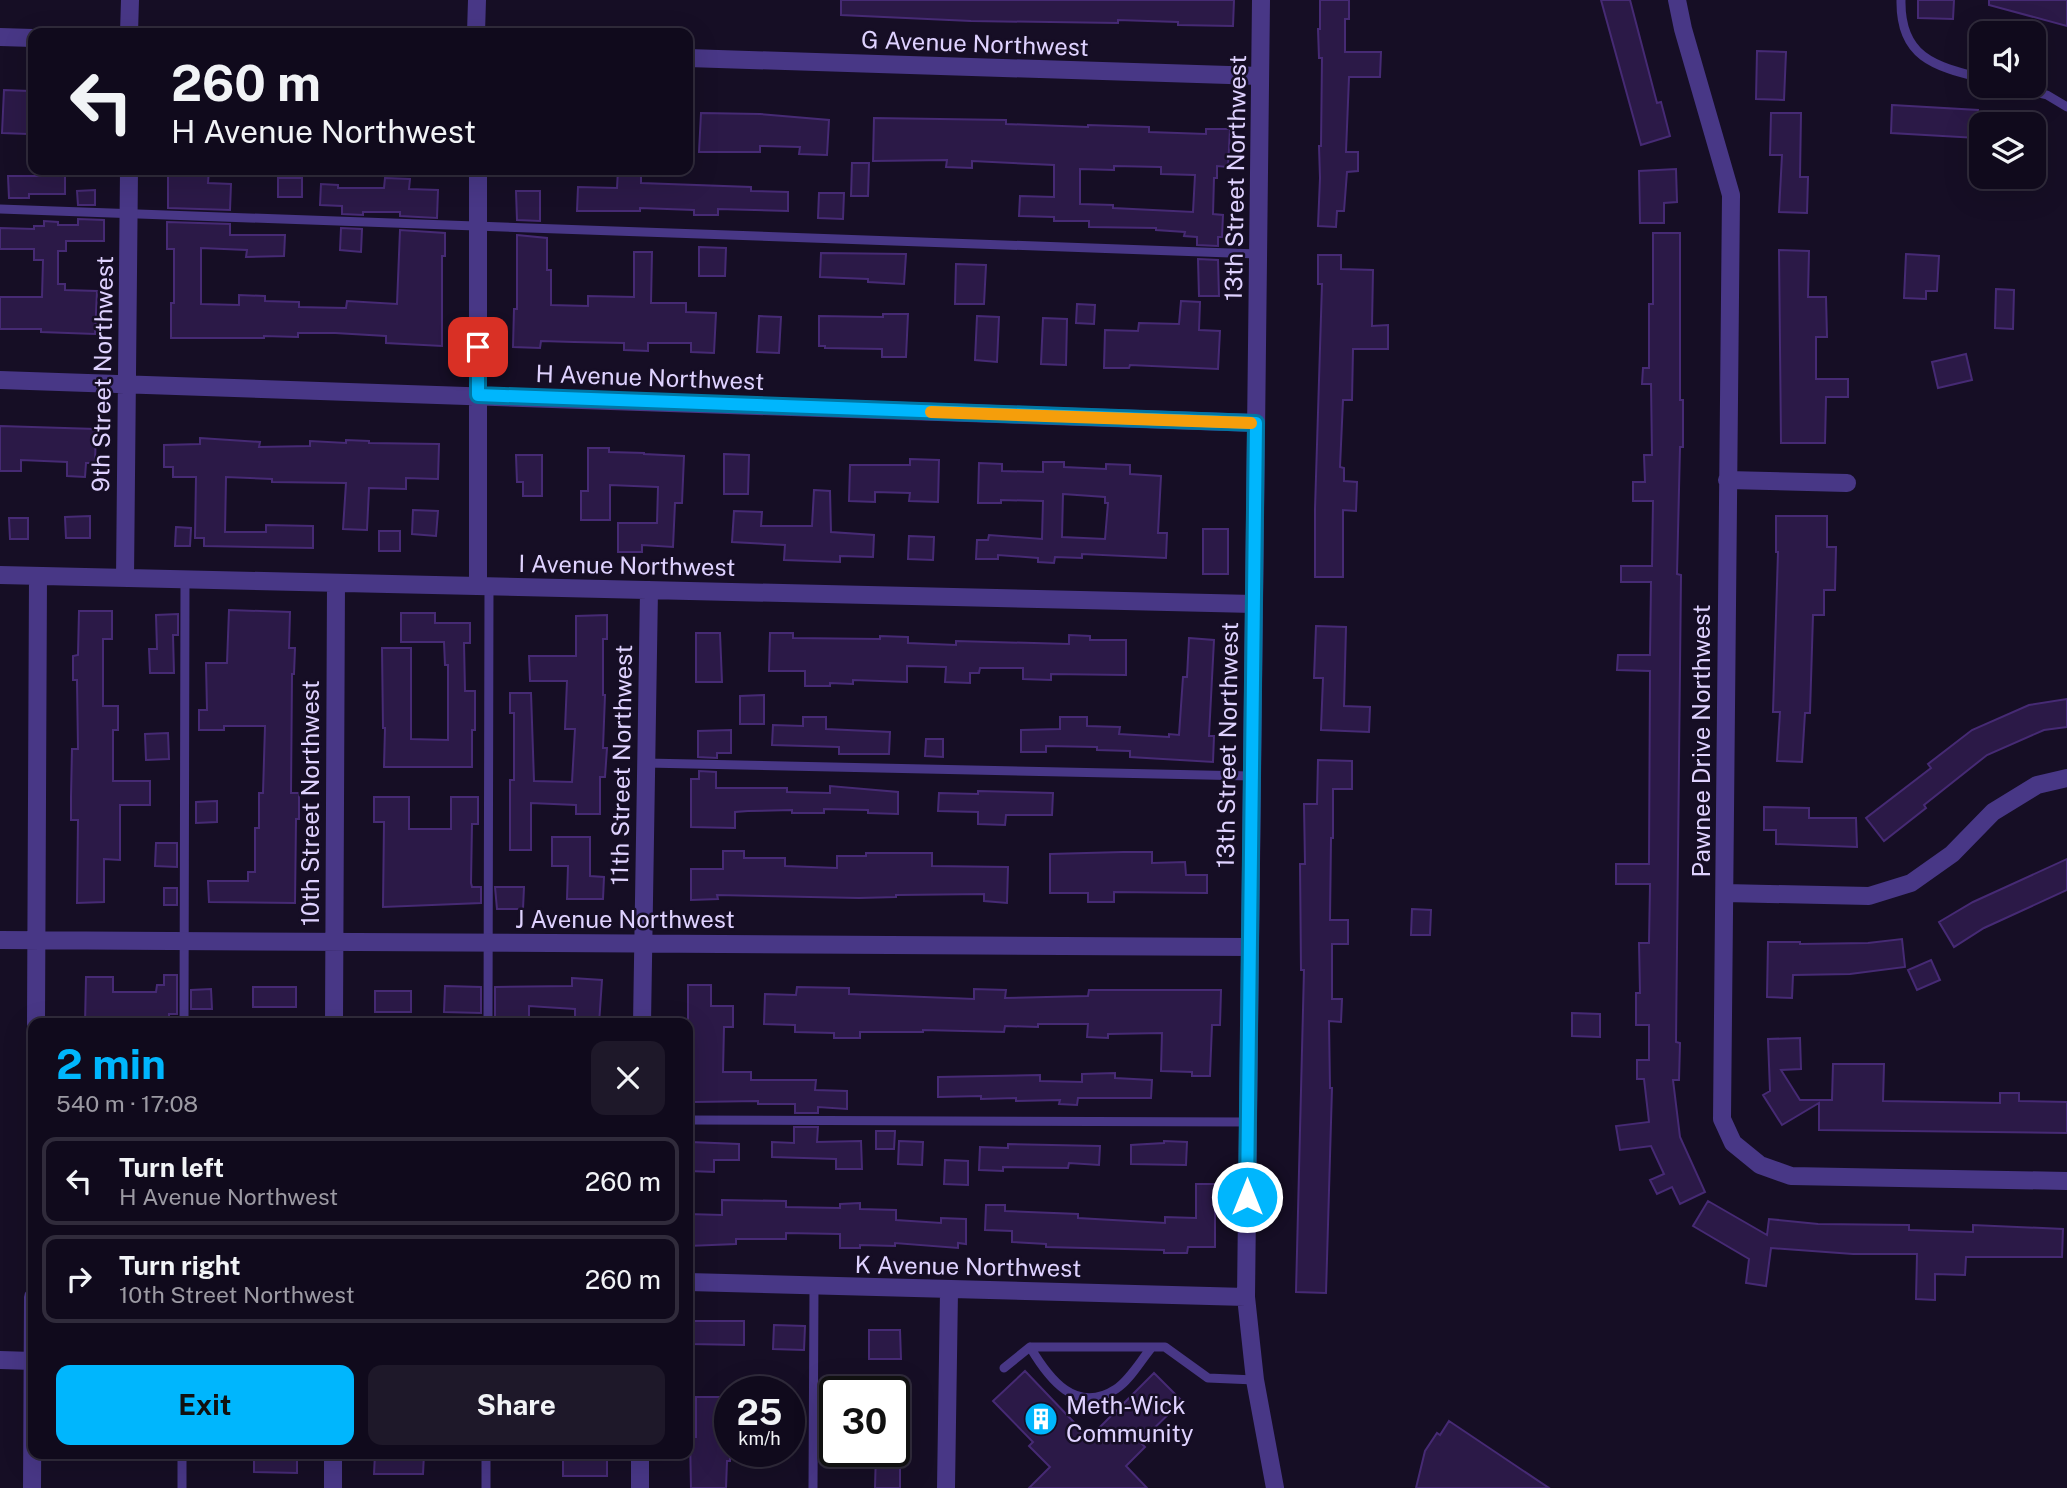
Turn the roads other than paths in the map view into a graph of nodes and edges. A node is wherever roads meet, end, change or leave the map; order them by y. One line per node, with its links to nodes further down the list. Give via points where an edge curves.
1 (130, 0): 6 (street)
2 (477, 0): 7 (street)
3 (1261, 0): 12 (street, 13th Street Northwest)
4 (1677, 0): 25 (street, Pawnee Drive Northwest, via 1731,195)
5 (1901, 0): 11 (lane, via 1910,46 1940,68)
6 (130, 28)
7 (476, 28)
8 (0, 37): 9 (street)
9 (28, 38)
10 (693, 58): 12 (street, G Avenue Northwest)
11 (1969, 75)
12 (1260, 76): 20 (street, 13th Street Northwest)
13 (2046, 95): 14 (lane)
14 (2067, 107)
15 (129, 175): 18 (street, 9th Street Northwest)
16 (478, 175): 19 (street)
17 (0, 209): 18 (lane)
18 (129, 213): 19 (lane); 22 (street, 9th Street Northwest)
19 (478, 226): 20 (lane); 23 (street)
20 (1258, 254): 24 (street, 13th Street Northwest)
21 (0, 380): 22 (street, H Avenue Northwest)
22 (127, 382): 23 (street, H Avenue Northwest); 29 (street, 9th Street Northwest)
23 (478, 395): 24 (street, H Avenue Northwest); 32 (street)
24 (1256, 423): 34 (street, 13th Street Northwest)
25 (1727, 480): 26 (street); 38 (street, Pawnee Drive Northwest)
26 (1847, 483)
27 (0, 575): 28 (street, I Avenue Northwest)
28 (38, 576): 29 (street, I Avenue Northwest); 40 (street)
29 (125, 578): 30 (street, I Avenue Northwest)
30 (186, 580): 31 (street, I Avenue Northwest); 41 (lane)
31 (335, 583): 32 (street, I Avenue Northwest); 42 (street, 10th Street Northwest)
32 (483, 587): 33 (street, I Avenue Northwest); 43 (lane)
33 (649, 590): 34 (street, I Avenue Northwest); 35 (street, 11th Street Northwest)
34 (1254, 604): 36 (street, 13th Street Northwest)
35 (646, 763): 36 (lane); 44 (street, 11th Street Northwest)
36 (1251, 776): 45 (street, 13th Street Northwest)
37 (2067, 778): 38 (street, via 2037,785 1993,812 1952,854 1911,884 1869,896)
38 (1725, 893): 53 (street, Pawnee Drive Northwest, via 1722,1119 1733,1143 1760,1165 1791,1176)
39 (0, 940): 40 (street, J Avenue Northwest)
40 (37, 940): 41 (street, J Avenue Northwest); 46 (street)
41 (184, 940): 42 (street, J Avenue Northwest); 47 (lane)
42 (334, 942): 43 (street, J Avenue Northwest); 48 (street, 10th Street Northwest)
43 (488, 942): 44 (street, J Avenue Northwest); 49 (lane)
44 (642, 943): 45 (street, J Avenue Northwest); 50 (street, 11th Street Northwest)
45 (1249, 947): 52 (street, 13th Street Northwest)
46 (36, 1018)
47 (184, 1018)
48 (334, 1018)
49 (488, 1018)
50 (642, 1018)
51 (693, 1120): 52 (lane)
52 (1248, 1122): 57 (street, 13th Street Northwest)
53 (2067, 1181)
54 (693, 1282): 55 (street, K Avenue Northwest)
55 (814, 1287): 56 (street, K Avenue Northwest); 74 (lane)
56 (949, 1291): 57 (street, K Avenue Northwest); 75 (street)
57 (1246, 1297): 63 (street, 13th Street Northwest)
58 (1030, 1347): 59 (lane); 59 (lane, via 1060,1387 1076,1397 1097,1399 1118,1388); 62 (lane)
59 (1152, 1347): 63 (lane, via 1165,1348 1208,1378)
60 (0, 1360): 61 (street)
61 (28, 1360)
62 (1004, 1368)
63 (1255, 1380): 76 (street, 13th Street Northwest)
64 (32, 1459): 69 (street)
65 (182, 1459): 70 (lane)
66 (333, 1459): 71 (street)
67 (486, 1459): 72 (lane)
68 (640, 1459): 73 (street)
69 (32, 1488)
70 (182, 1488)
71 (332, 1488)
72 (486, 1488)
73 (640, 1488)
74 (813, 1488)
75 (946, 1488)
76 (1275, 1488)

